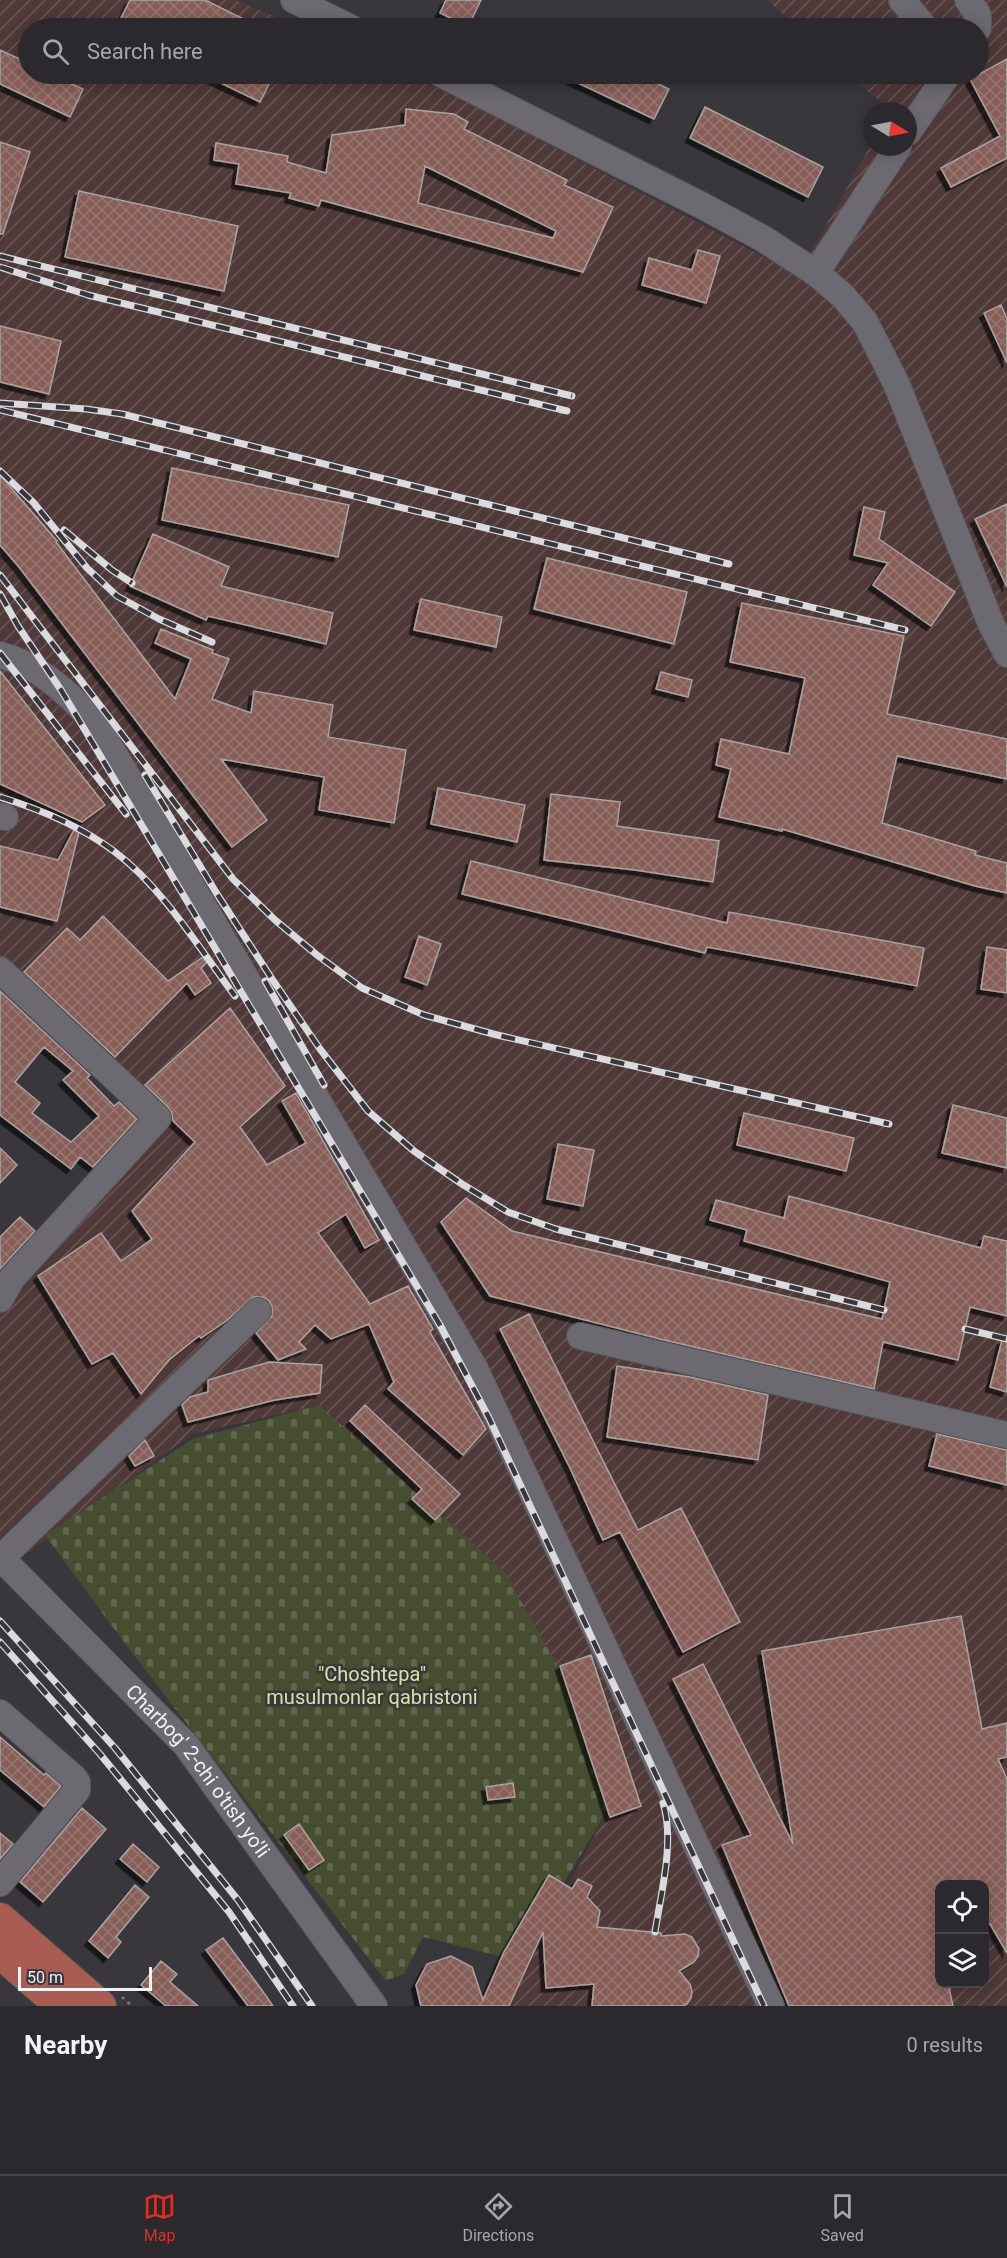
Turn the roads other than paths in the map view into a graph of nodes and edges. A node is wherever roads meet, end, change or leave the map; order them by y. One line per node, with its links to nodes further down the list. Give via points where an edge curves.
1 (294, 0): 4 (street)
2 (903, 0): 5 (street)
3 (968, 0): 6 (street)
4 (331, 18)
5 (917, 18)
6 (978, 18)
7 (461, 84): 11 (street, via 701,205)
8 (941, 84): 9 (street)
9 (917, 119)
10 (892, 156): 11 (street)
11 (816, 273): 12 (street, via 855,309 882,353 991,624)
12 (1007, 654)
13 (0, 655): 27 (street, via 30,666 81,706 97,725 474,1366)
14 (0, 970): 15 (street, via 158,1118 12,1278)
15 (0, 1299)
16 (258, 1311): 19 (street)
17 (580, 1336): 18 (street)
18 (1007, 1435)
19 (1, 1558): 26 (street, Charbog' 2-chi o'tish yo'li, via 186,1745)
20 (0, 1713): 21 (street, via 77,1782 73,1797)
21 (0, 1883)
22 (0, 1919): 25 (main road)
23 (0, 1952): 24 (main road)
24 (62, 2006)
25 (100, 2006)
26 (374, 2006)
27 (771, 2006)

